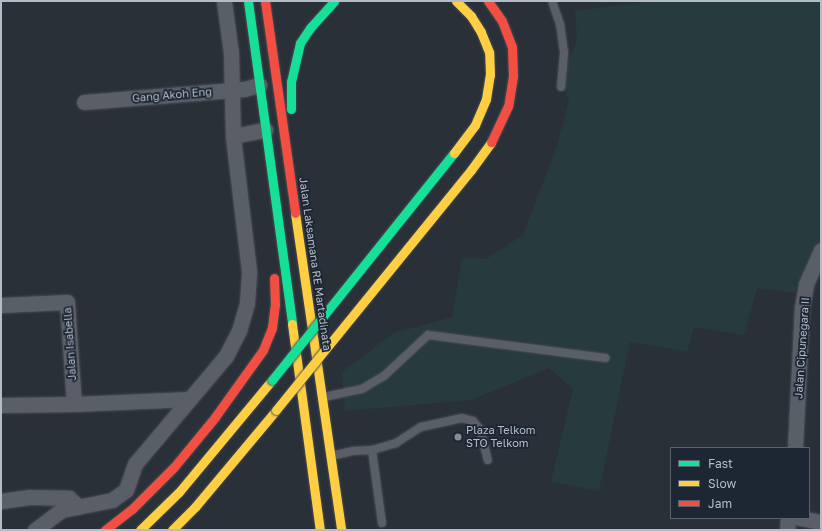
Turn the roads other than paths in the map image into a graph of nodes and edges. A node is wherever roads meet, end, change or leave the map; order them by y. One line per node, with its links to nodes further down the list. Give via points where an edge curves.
1 (224, 1): 10 (street, via 231,53)
2 (248, 1): 8 (highway)
3 (265, 1): 14 (highway, Jalan Laksamana RE Martadinata)
4 (334, 1): 14 (highway, via 300,43 291,82)
5 (456, 1): 35 (highway, bridge, via 481,32 489,52 490,75 486,99 475,125 272,380 178,492)
6 (488, 1): 36 (highway, bridge, via 502,21 512,47 513,76 508,106 495,136 466,176 276,410 195,507)
7 (552, 1): 9 (lane, via 560,24 564,53)
8 (259, 85): 10 (street, Gang Akoh Eng); 12 (highway)
9 (561, 87)
10 (232, 90): 11 (street, Gang Akoh Eng); 13 (street)
11 (84, 102)
12 (266, 130): 13 (street); 15 (highway)
13 (233, 136): 20 (street, via 249,271 247,303 239,331 226,356)
14 (290, 172): 19 (highway, Jalan Laksamana RE Martadinata)
15 (272, 174): 34 (highway, via 274,313 264,350 215,417 174,467 132,509); 37 (highway)
16 (821, 250): 23 (street, Jalan Cipunegara II, via 806,284 802,307)
17 (1, 305): 21 (street, Jalan Isabella, via 67,302)
18 (606, 358): 19 (lane, via 428,335 378,380 362,389)
19 (322, 398): 25 (highway, Jalan Laksamana RE Martadinata)
20 (190, 399): 21 (street); 28 (street, via 135,464 126,490 112,500)
21 (74, 404): 22 (street)
22 (1, 405)
23 (795, 447)
24 (372, 450): 25 (lane); 26 (lane, via 396,443 421,427 462,418 473,421 480,428); 32 (lane)
25 (330, 456): 38 (highway, Jalan Laksamana RE Martadinata)
26 (488, 460)
27 (1, 501): 28 (street, via 30,497 70,498)
28 (79, 507): 33 (street, via 62,510)
29 (788, 519): 39 (street)
30 (805, 519): 31 (street)
31 (821, 522)
32 (382, 523)
33 (35, 530)
34 (105, 530)
35 (140, 530)
36 (172, 530)
37 (320, 530)
38 (341, 530)
39 (786, 530)

